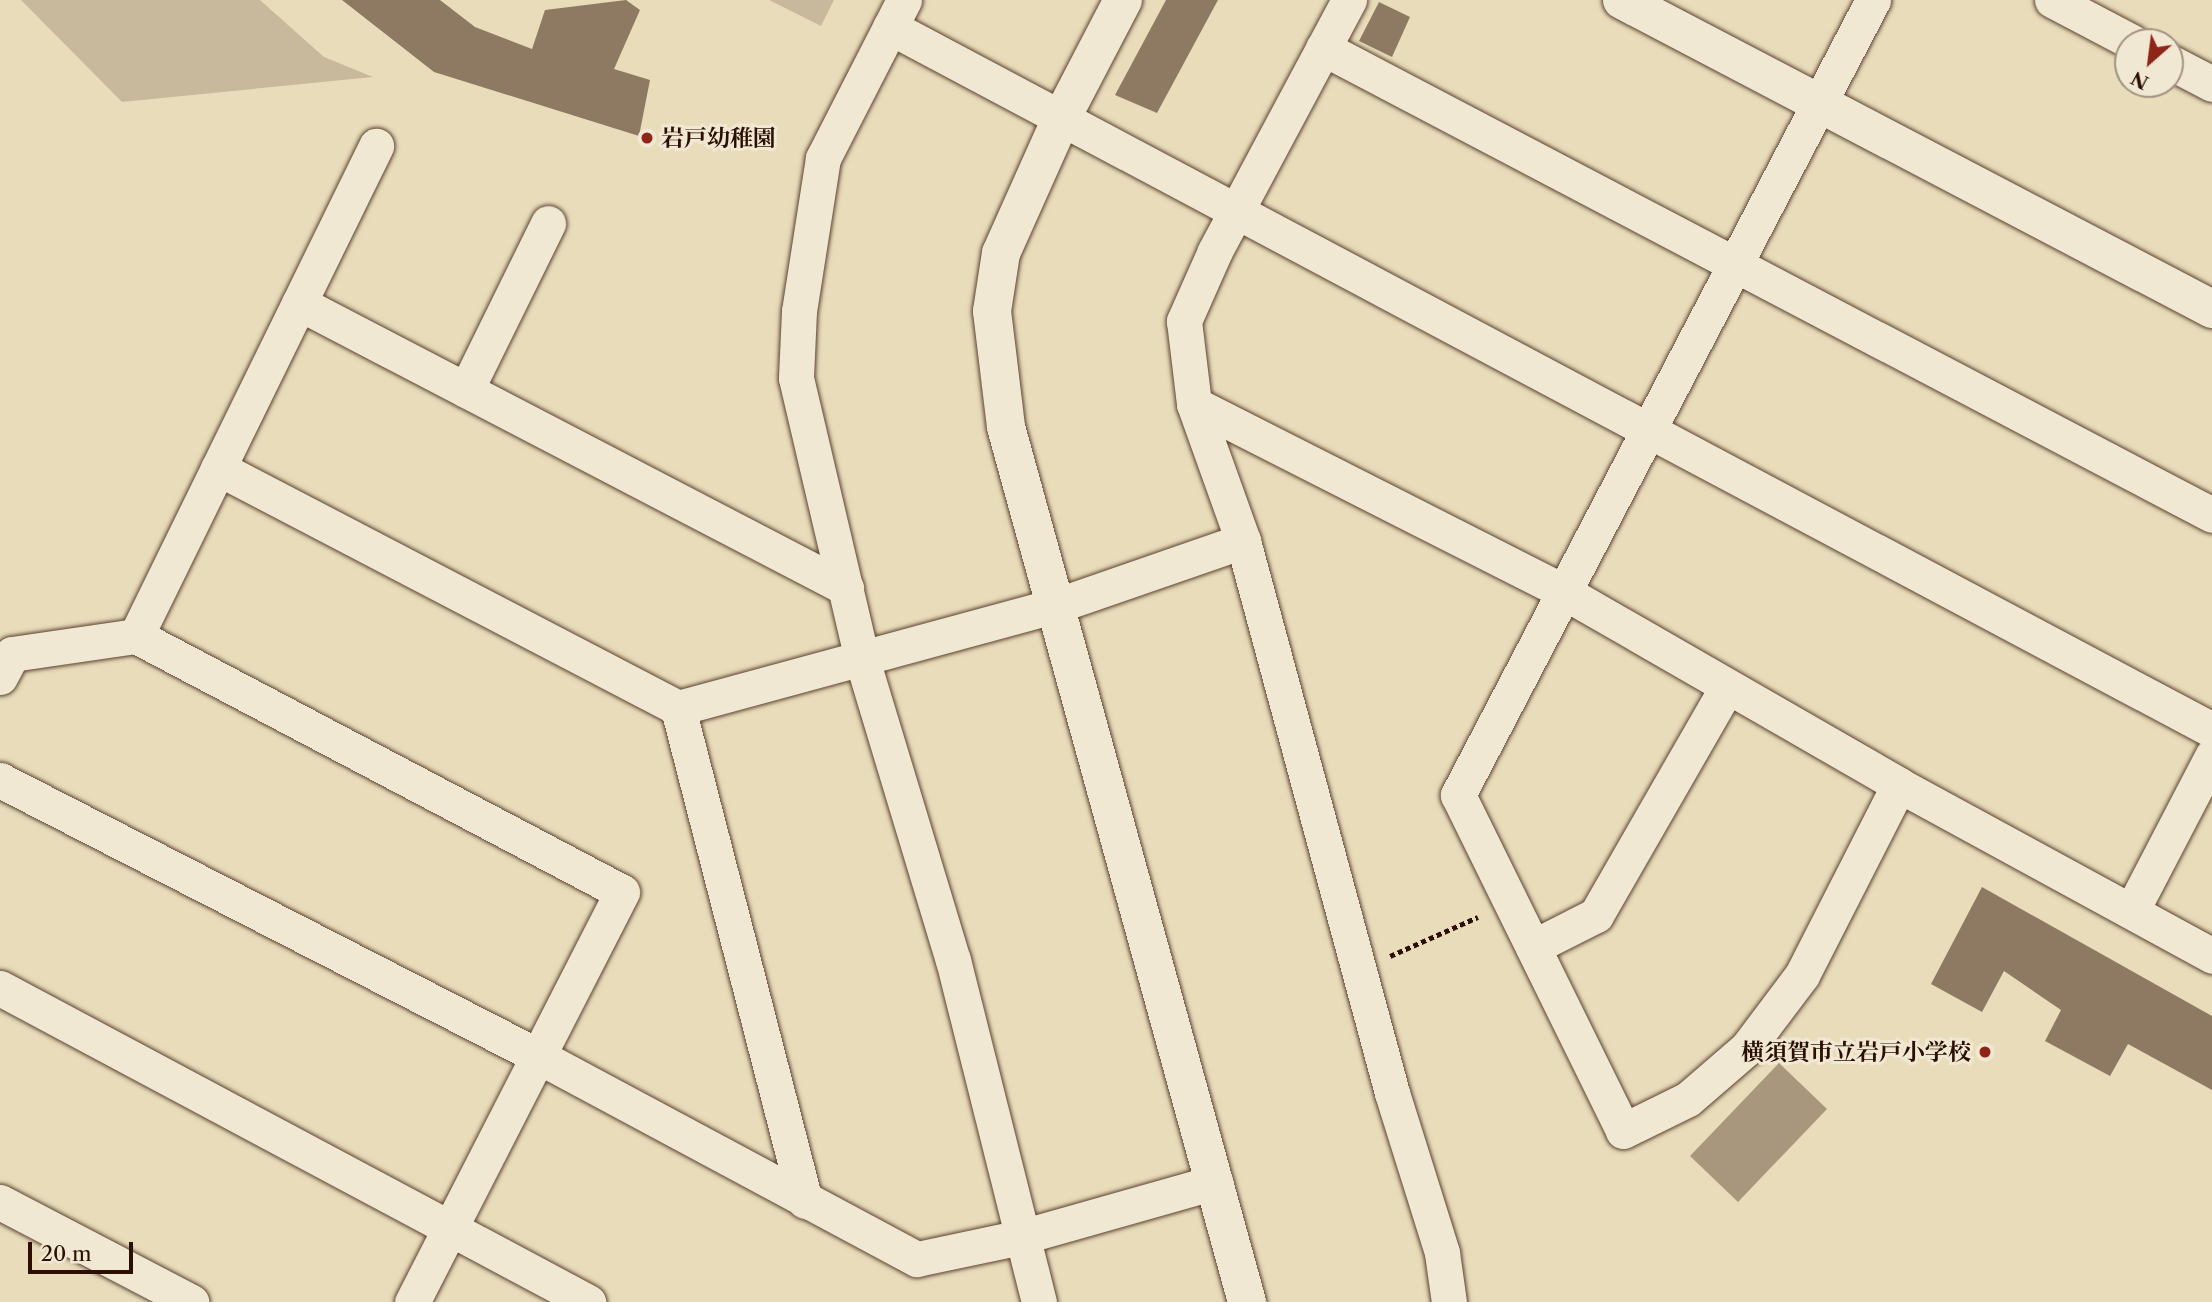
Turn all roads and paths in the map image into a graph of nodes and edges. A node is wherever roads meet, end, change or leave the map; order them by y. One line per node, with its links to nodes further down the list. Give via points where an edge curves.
1 (1123, 0): 12 (street)
2 (1349, 0): 8 (street)
3 (1622, 0): 11 (street)
4 (1873, 0): 11 (street)
5 (2052, 0): 7 (street)
6 (897, 14): 12 (street); 25 (street, via 823,158 799,311 796,378)
7 (2114, 33)
8 (1323, 48): 14 (street); 16 (street)
9 (2184, 69): 10 (street)
10 (2212, 84)
11 (1819, 103): 16 (street); 18 (street)
12 (1061, 119): 14 (street); 27 (street, via 1001,253 992,311 1006,426)
13 (376, 146): 17 (street)
14 (1237, 216): 20 (street, via 1184,321); 21 (street)
15 (548, 223): 19 (street)
16 (1735, 264): 21 (street); 23 (street)
17 (299, 303): 19 (street); 22 (street)
18 (2212, 309)
19 (466, 390): 25 (street)
20 (1194, 404): 24 (street); 26 (street)
21 (1648, 430): 26 (street); 33 (street)
22 (218, 468): 28 (street); 32 (street)
23 (2212, 515)
24 (1243, 541): 27 (street); 41 (street)
25 (846, 588): 29 (street)
26 (1564, 592): 31 (street); 39 (street, via 1458,795)
27 (1058, 605): 29 (street); 44 (street)
28 (136, 636): 30 (street, via 12,654); 43 (street, via 622,892)
29 (861, 656): 32 (street); 48 (street, via 953,960)
30 (0, 677)
31 (1727, 687): 36 (street); 39 (street, via 1596,915)
32 (678, 708): 45 (street)
33 (2212, 730)
34 (2212, 756): 38 (street)
35 (0, 780): 43 (street)
36 (1899, 785): 38 (street); 39 (street, via 1802,975 1747,1048 1688,1099 1623,1132)
37 (1492, 910): 41 (path)
38 (2132, 910): 40 (street)
39 (1533, 947)
40 (2212, 956)
41 (1358, 970): 54 (street, via 1442,1253)
42 (0, 988): 47 (street)
43 (538, 1056): 45 (street); 47 (street)
44 (1215, 1182): 48 (street); 53 (street)
45 (805, 1201): 48 (street, via 917,1259)
46 (0, 1202): 49 (street)
47 (450, 1228): 50 (street); 51 (street)
48 (1021, 1237): 52 (street)
49 (191, 1302)
50 (412, 1302)
51 (589, 1302)
52 (1039, 1302)
53 (1247, 1302)
54 (1449, 1302)

